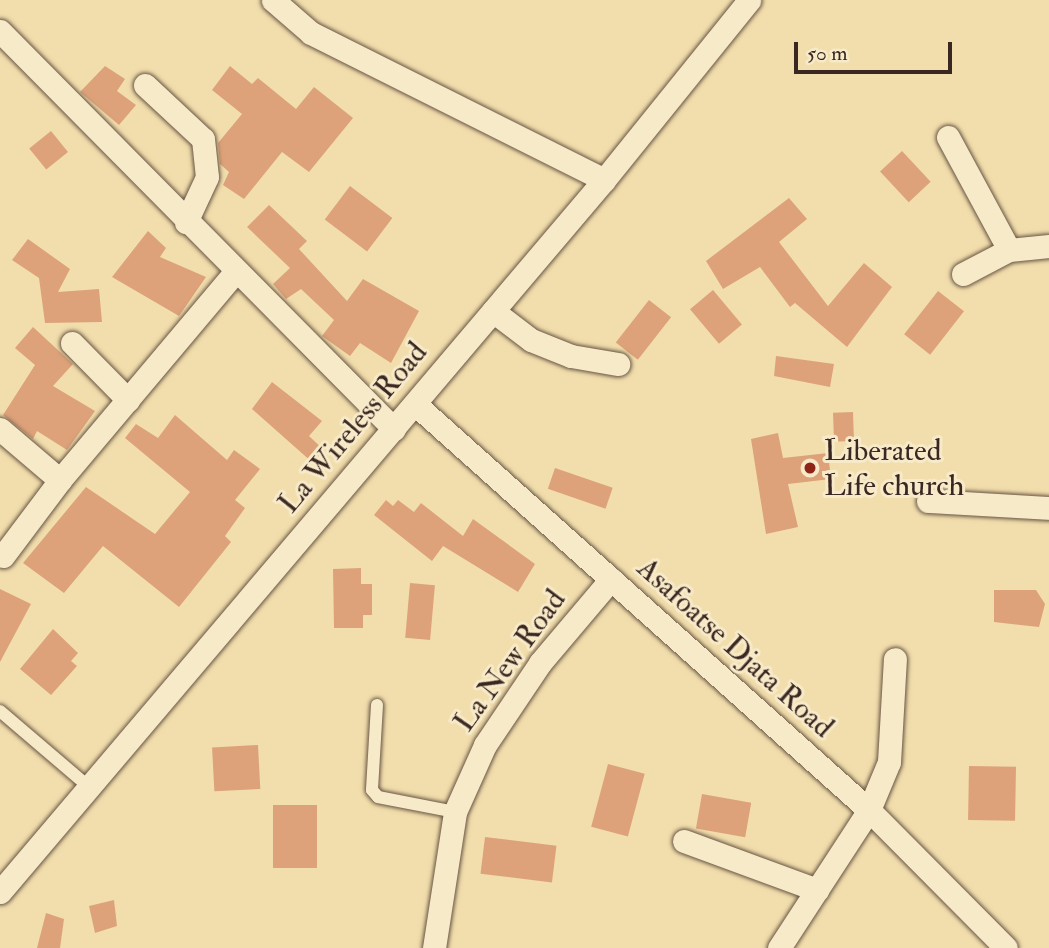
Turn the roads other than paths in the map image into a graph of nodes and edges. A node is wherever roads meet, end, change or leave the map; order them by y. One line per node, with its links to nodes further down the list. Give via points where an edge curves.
1 (273, 0): 6 (street, via 311,33)
2 (749, 0): 6 (street, La Wireless Road)
3 (0, 31): 7 (street)
4 (145, 85): 7 (street, via 203,139 207,177)
5 (948, 137): 9 (street)
6 (604, 180): 12 (street, La Wireless Road)
7 (186, 222): 10 (street)
8 (1049, 246): 9 (street)
9 (1009, 250): 11 (street)
10 (236, 271): 15 (street); 18 (street)
11 (963, 274)
12 (494, 311): 14 (street, via 531,340 571,356); 16 (street, La Wireless Road)
13 (72, 343): 15 (street)
14 (618, 364)
15 (128, 400): 19 (street)
16 (415, 404): 18 (street, La Wireless Road); 23 (street, Asafoatse Djata Road)
17 (0, 429): 19 (street)
18 (394, 429): 27 (street, La Wireless Road)
19 (60, 480): 22 (street)
20 (928, 501): 21 (street)
21 (1049, 508)
22 (3, 556)
23 (611, 579): 28 (street, Asafoatse Djata Road); 29 (street, La New Road, via 540,663 485,745)
24 (895, 659): 28 (street, via 889,762)
25 (377, 705): 29 (lane, via 372,790 378,797)
26 (0, 711): 27 (lane)
27 (89, 787): 32 (street, La Wireless Road)
28 (869, 810): 31 (street); 35 (street, Asafoatse Djata Road)
29 (455, 812): 33 (street, La New Road)
30 (684, 841): 31 (street)
31 (817, 890): 34 (street)
32 (0, 892)
33 (434, 948)
34 (779, 948)
35 (1006, 948)

